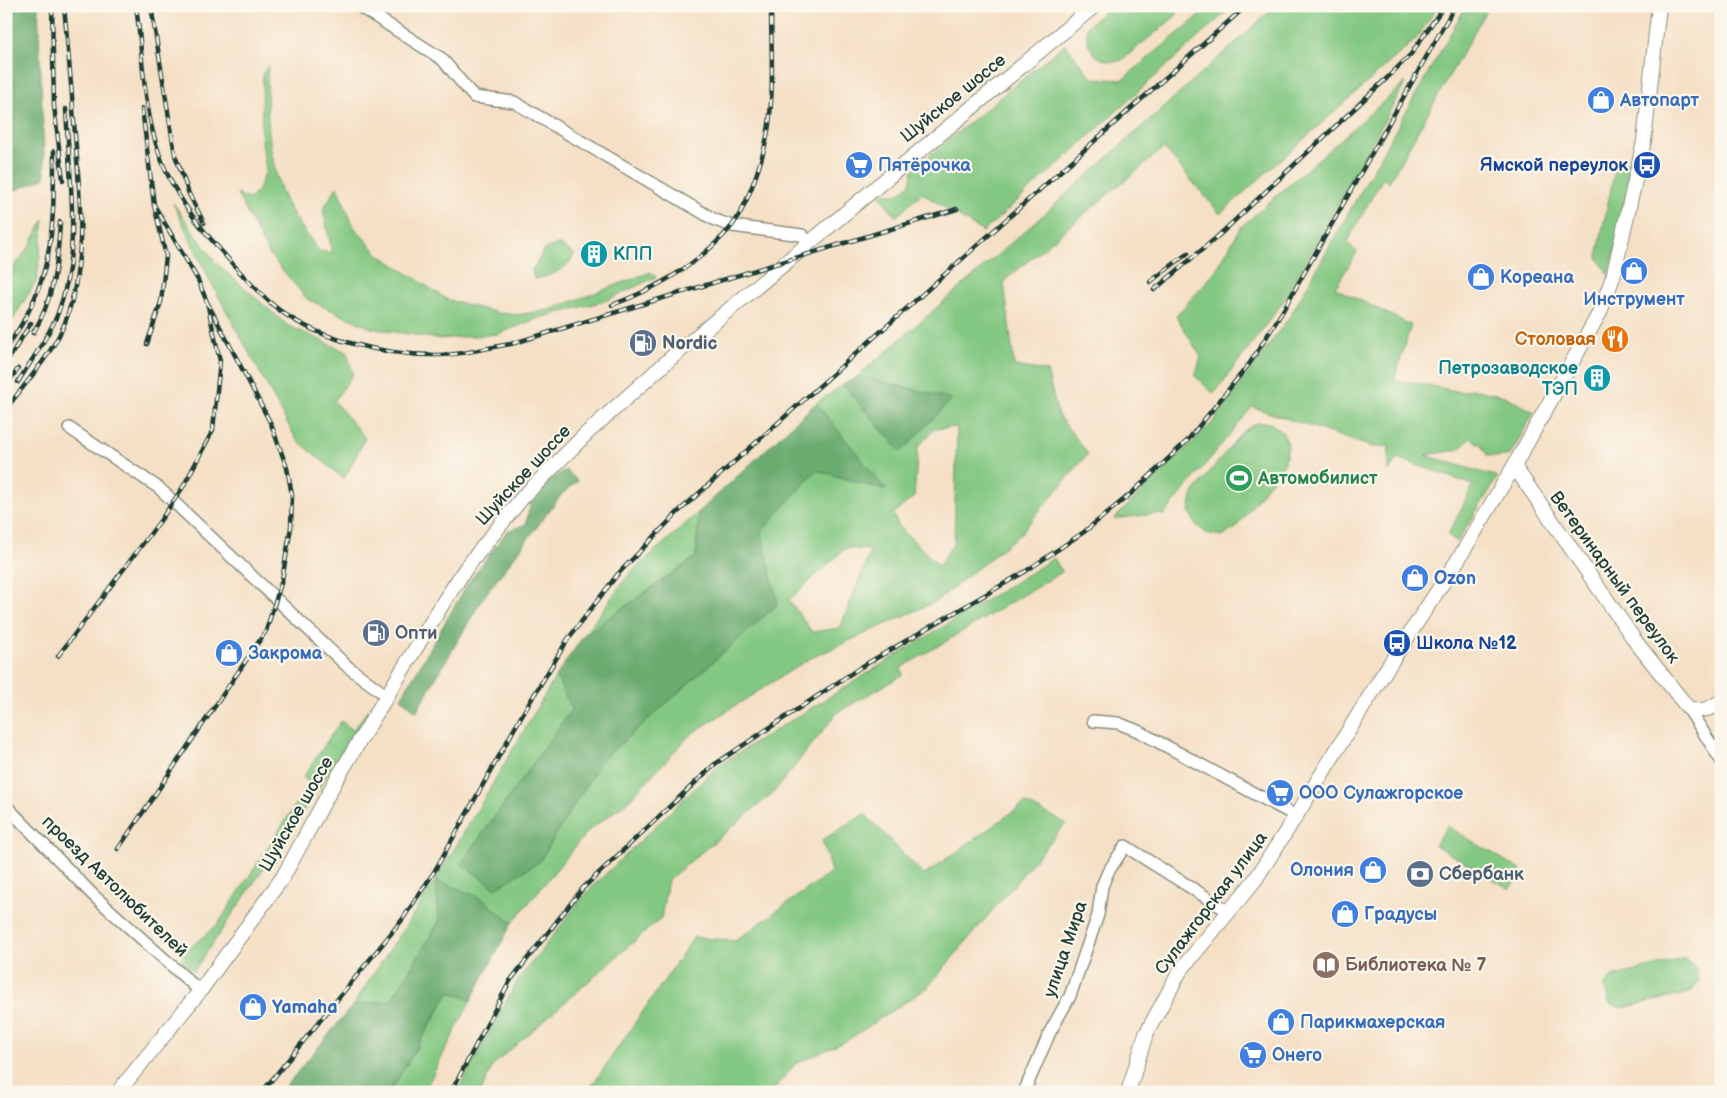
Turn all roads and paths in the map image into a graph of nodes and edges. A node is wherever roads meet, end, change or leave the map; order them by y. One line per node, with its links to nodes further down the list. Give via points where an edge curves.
1 (359, 6): 4 (street, via 442,58 474,97 514,102 715,220 732,226 802,235)
2 (1094, 6): 4 (main road, Шуйское шоссе)
3 (1659, 6): 6 (main road, Сулажгорская улица, via 1644,141 1613,276 1600,312)
4 (809, 242): 7 (main road, Шуйское шоссе, via 587,433 522,498 466,568)
5 (68, 428): 7 (street, via 159,488 348,667)
6 (1514, 466): 9 (main road, Ветеринарный переулок, via 1636,642); 13 (main road, Сулажгорская улица)
7 (387, 696): 15 (main road, Шуйское шоссе, via 283,877)
8 (1721, 701): 9 (main road, via 1700,711)
9 (1688, 708): 11 (street)
10 (1094, 721): 13 (street, via 1118,722)
11 (1721, 760)
12 (6, 806): 15 (street, проезд Автолюбителей, via 93,895)
13 (1296, 816): 14 (main road, Сулажгорская улица, via 1256,880)
14 (1228, 911): 17 (street, улица Мира, via 1125,846 1102,886 1098,915 1070,996); 18 (main road, Сулажгорская улица, via 1180,971 1146,1034)
15 (200, 991): 16 (main road, Шуйское шоссе)
16 (118, 1092)
17 (1024, 1092)
18 (1128, 1092)

